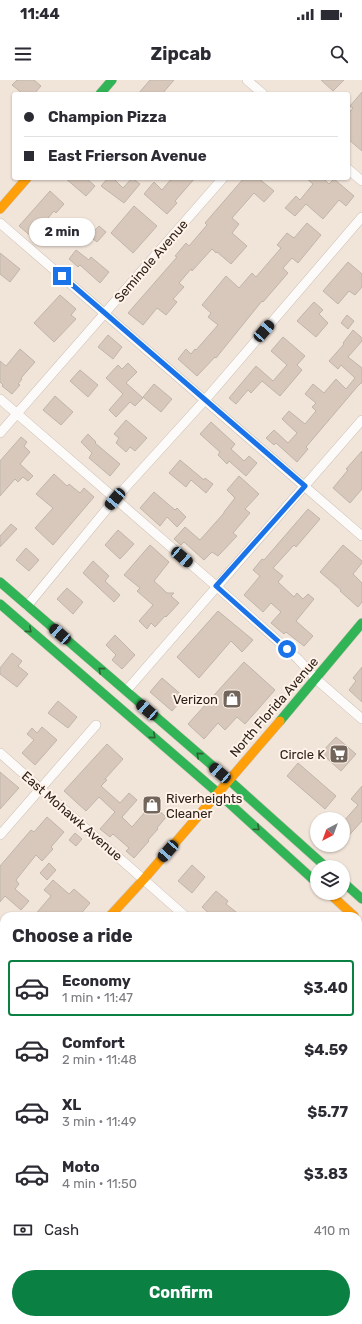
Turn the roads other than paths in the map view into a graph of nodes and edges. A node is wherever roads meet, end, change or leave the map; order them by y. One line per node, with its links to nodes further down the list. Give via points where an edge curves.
1 (112, 80): 3 (main road)
2 (247, 80): 4 (street)
3 (102, 92)
4 (261, 92)
5 (350, 171): 8 (street)
6 (25, 180): 9 (main road)
7 (220, 180): 12 (street, Seminole Avenue)
8 (362, 181)
9 (0, 209)
10 (362, 217): 14 (street)
11 (0, 223): 12 (street)
12 (105, 314): 14 (street); 15 (street, Seminole Avenue)
13 (0, 399): 15 (street)
14 (205, 400): 18 (street); 19 (street)
15 (17, 414): 17 (street, Seminole Avenue); 19 (street)
16 (362, 420): 18 (street)
17 (0, 434)
18 (305, 486): 20 (street); 22 (street)
19 (115, 499): 22 (street); 24 (street)
20 (362, 536)
21 (0, 582): 24 (main road)
22 (216, 586): 26 (street); 27 (street)
23 (0, 604): 33 (main road, one-way to 33)
24 (27, 606): 27 (main road, one-way to 24)
25 (362, 623): 26 (main road, North Florida Avenue)
26 (316, 679): 28 (street); 31 (main road, North Florida Avenue)
27 (126, 691): 31 (main road, one-way to 27)
28 (362, 719)
29 (96, 725): 32 (street)
30 (0, 753): 32 (street, East Mohawk Avenue)
31 (229, 780): 33 (main road, North Florida Avenue); 35 (main road)
32 (40, 788): 34 (street); 37 (street, East Mohawk Avenue)
33 (218, 793): 36 (main road, one-way to 36); 37 (main road, North Florida Avenue)
34 (0, 835)
35 (318, 860)
36 (310, 876)
37 (144, 879): 41 (main road, North Florida Avenue); 42 (street, East Mohawk Avenue)
38 (350, 888): 39 (main road)
39 (362, 898)
40 (337, 900): 43 (main road)
41 (114, 912)
42 (181, 912)
43 (350, 912)

